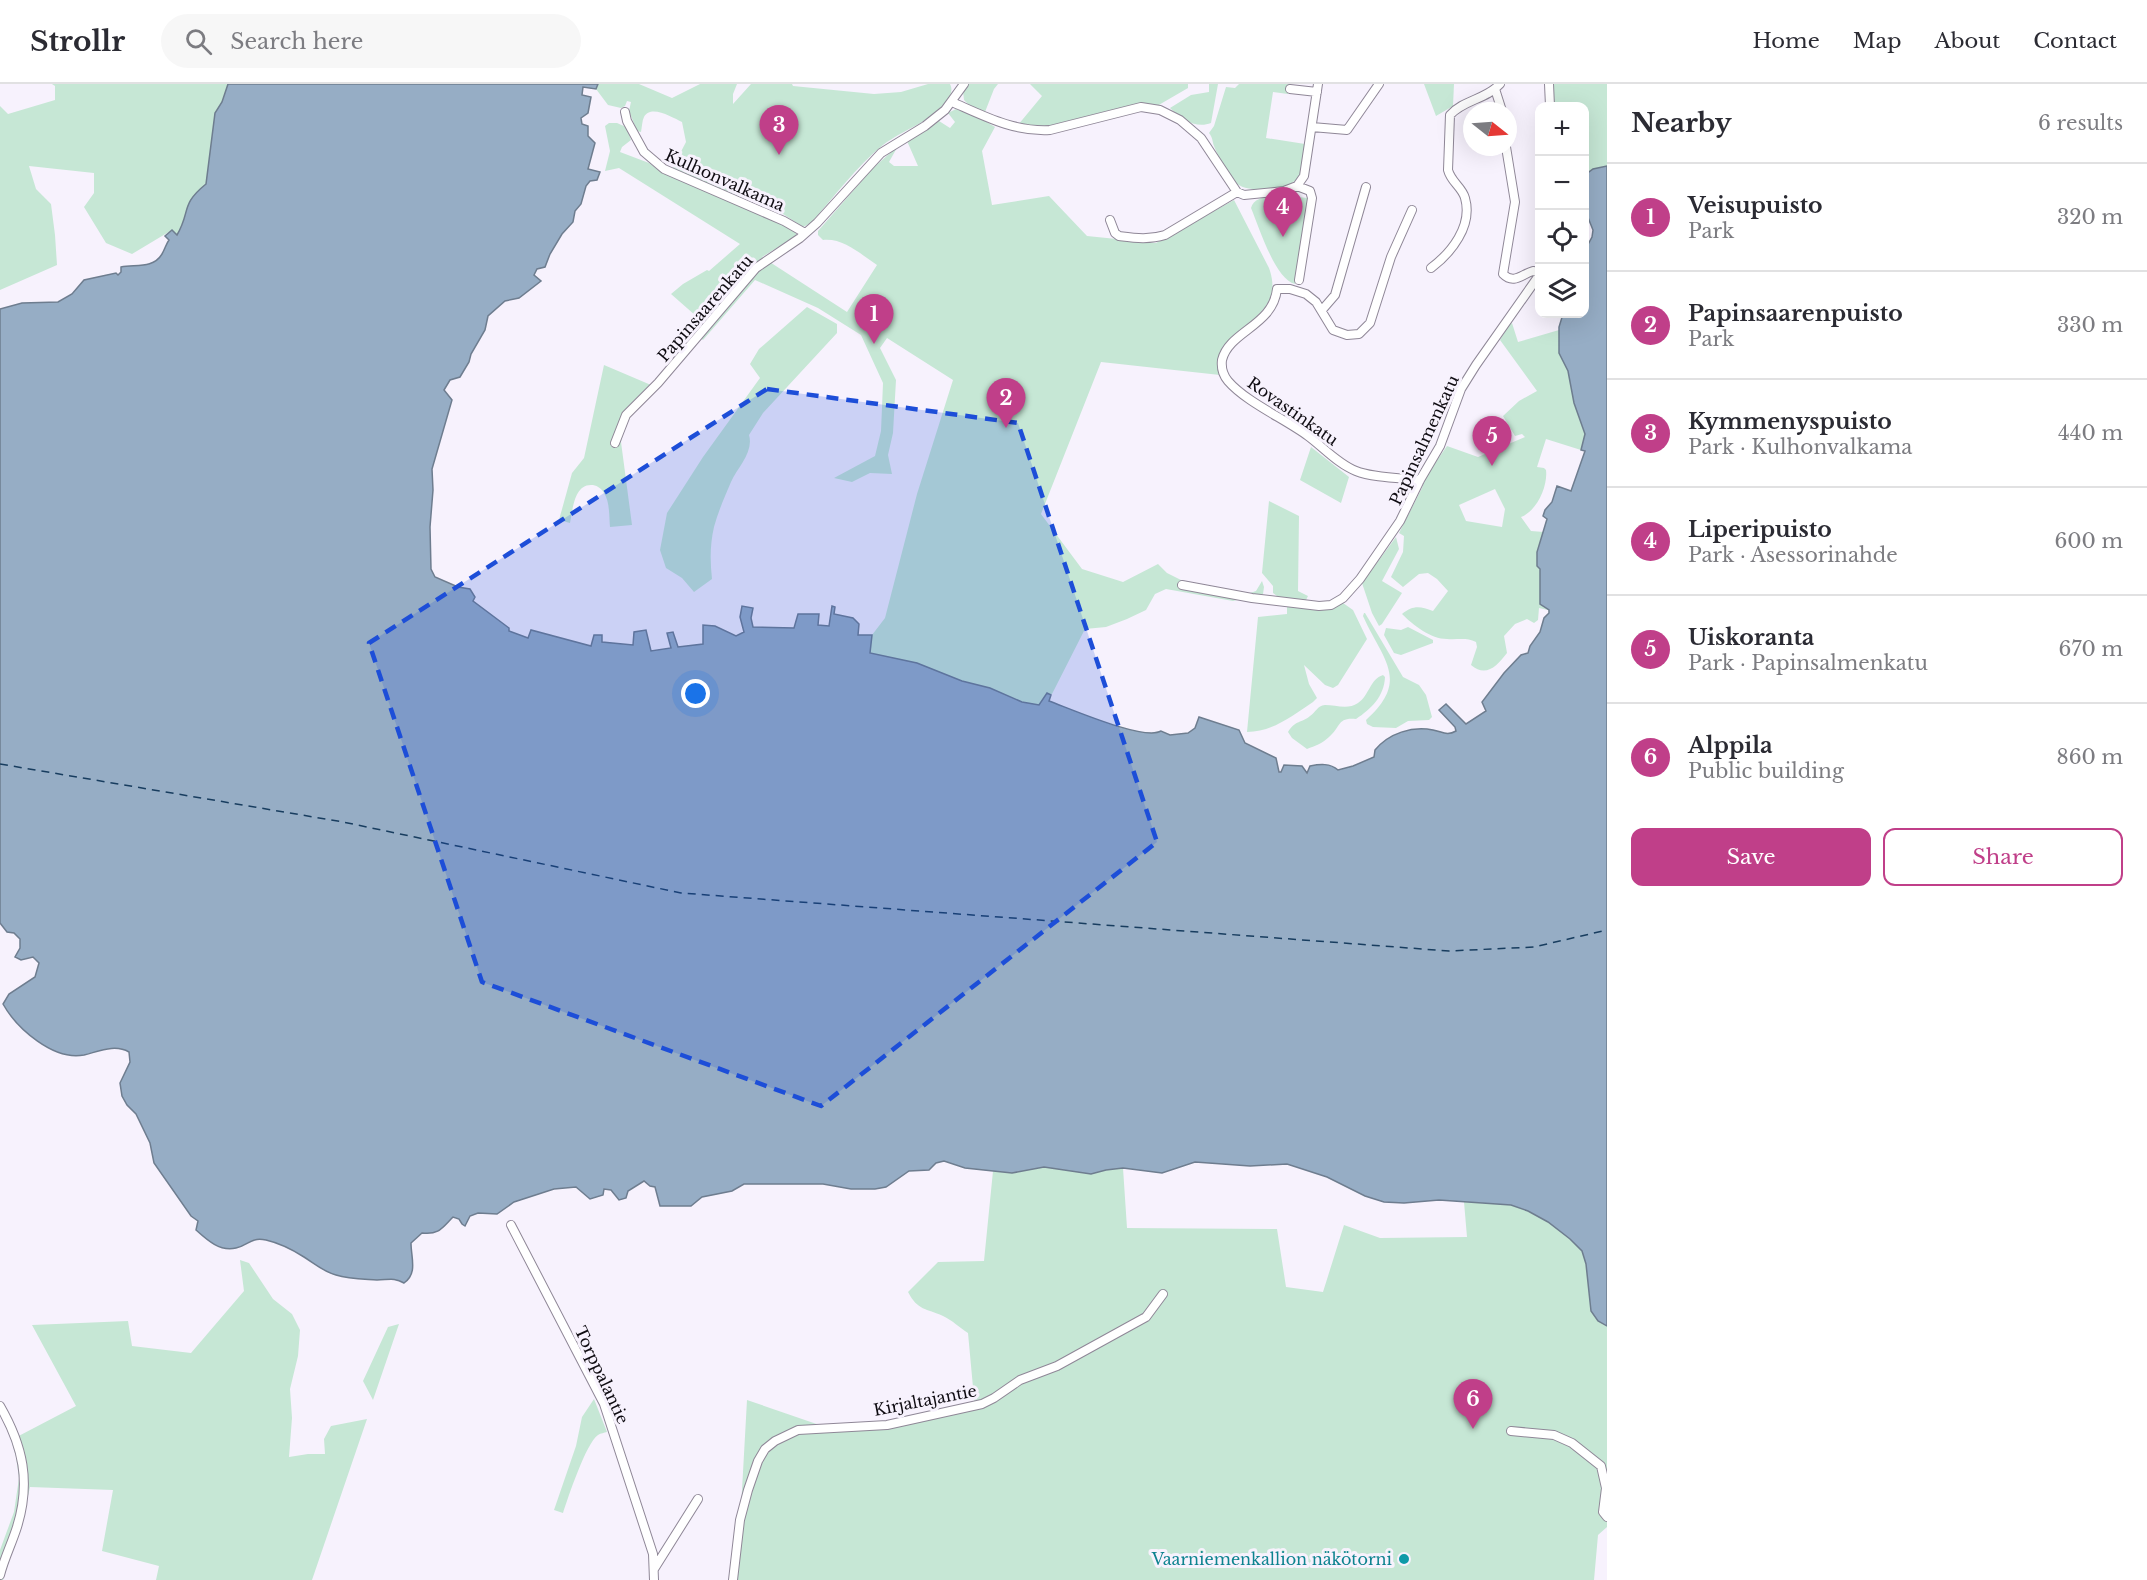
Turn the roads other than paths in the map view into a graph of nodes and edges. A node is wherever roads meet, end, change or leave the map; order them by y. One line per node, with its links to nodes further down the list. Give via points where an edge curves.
1 (1379, 84): 11 (street, via 1347,130)
2 (1550, 84): 9 (street)
3 (960, 85): 7 (street, Papinsaarenkatu)
4 (1498, 87): 8 (street); 19 (street, via 1450,115 1448,170 1466,201 1464,219 1454,247)
5 (1317, 88): 6 (street); 11 (street)
6 (1290, 89)
7 (952, 102): 15 (street, via 1013,127 1035,131 1142,107 1160,110 1180,120 1201,138); 18 (street, Papinsaarenkatu, via 930,123 881,153)
8 (1500, 102)
9 (1550, 102)
10 (625, 112): 18 (street, Kulhonvalkama, via 644,152 654,163)
11 (1312, 127): 13 (street, via 1304,176)
12 (1507, 156): 20 (street, via 1515,202 1503,274 1519,279)
13 (1297, 186): 15 (street, via 1284,191); 22 (street, via 1310,191 1312,198)
14 (1366, 187): 23 (street, via 1335,295)
15 (1241, 194): 17 (street, via 1156,238 1119,236)
16 (1412, 210): 23 (street, via 1365,329 1352,336 1341,334 1330,327)
17 (1110, 220)
18 (805, 232): 24 (street, Papinsaarenkatu, via 756,268 624,417)
19 (1431, 268)
20 (1535, 272)
21 (1535, 279): 25 (street, Papinsalmenkatu, via 1469,376 1440,446)
22 (1299, 280)
23 (1322, 310): 25 (street, Rovastinkatu, via 1306,294 1277,289 1264,316 1227,349 1221,367 1227,380 1356,471)
24 (615, 443)
25 (1420, 480): 26 (street, Papinsalmenkatu, via 1394,530 1360,579 1337,603 1319,606)
26 (1182, 585)
27 (511, 1225): 33 (street, Torppalantie, via 604,1404 648,1538)
28 (1163, 1294): 36 (street, Kirjaltajantie, via 1146,1317 1057,1366 1020,1380 982,1404 887,1425 798,1430 775,1442 758,1461 748,1490)
29 (0, 1406): 34 (street, via 19,1444 24,1481 21,1512)
30 (1511, 1431): 32 (street, via 1554,1435 1572,1443 1601,1466 1606,1488 1603,1512)
31 (698, 1499): 33 (street)
32 (1607, 1517)
33 (654, 1569): 35 (street, Torppalantie)
34 (0, 1575)
35 (654, 1580)
36 (733, 1580)

